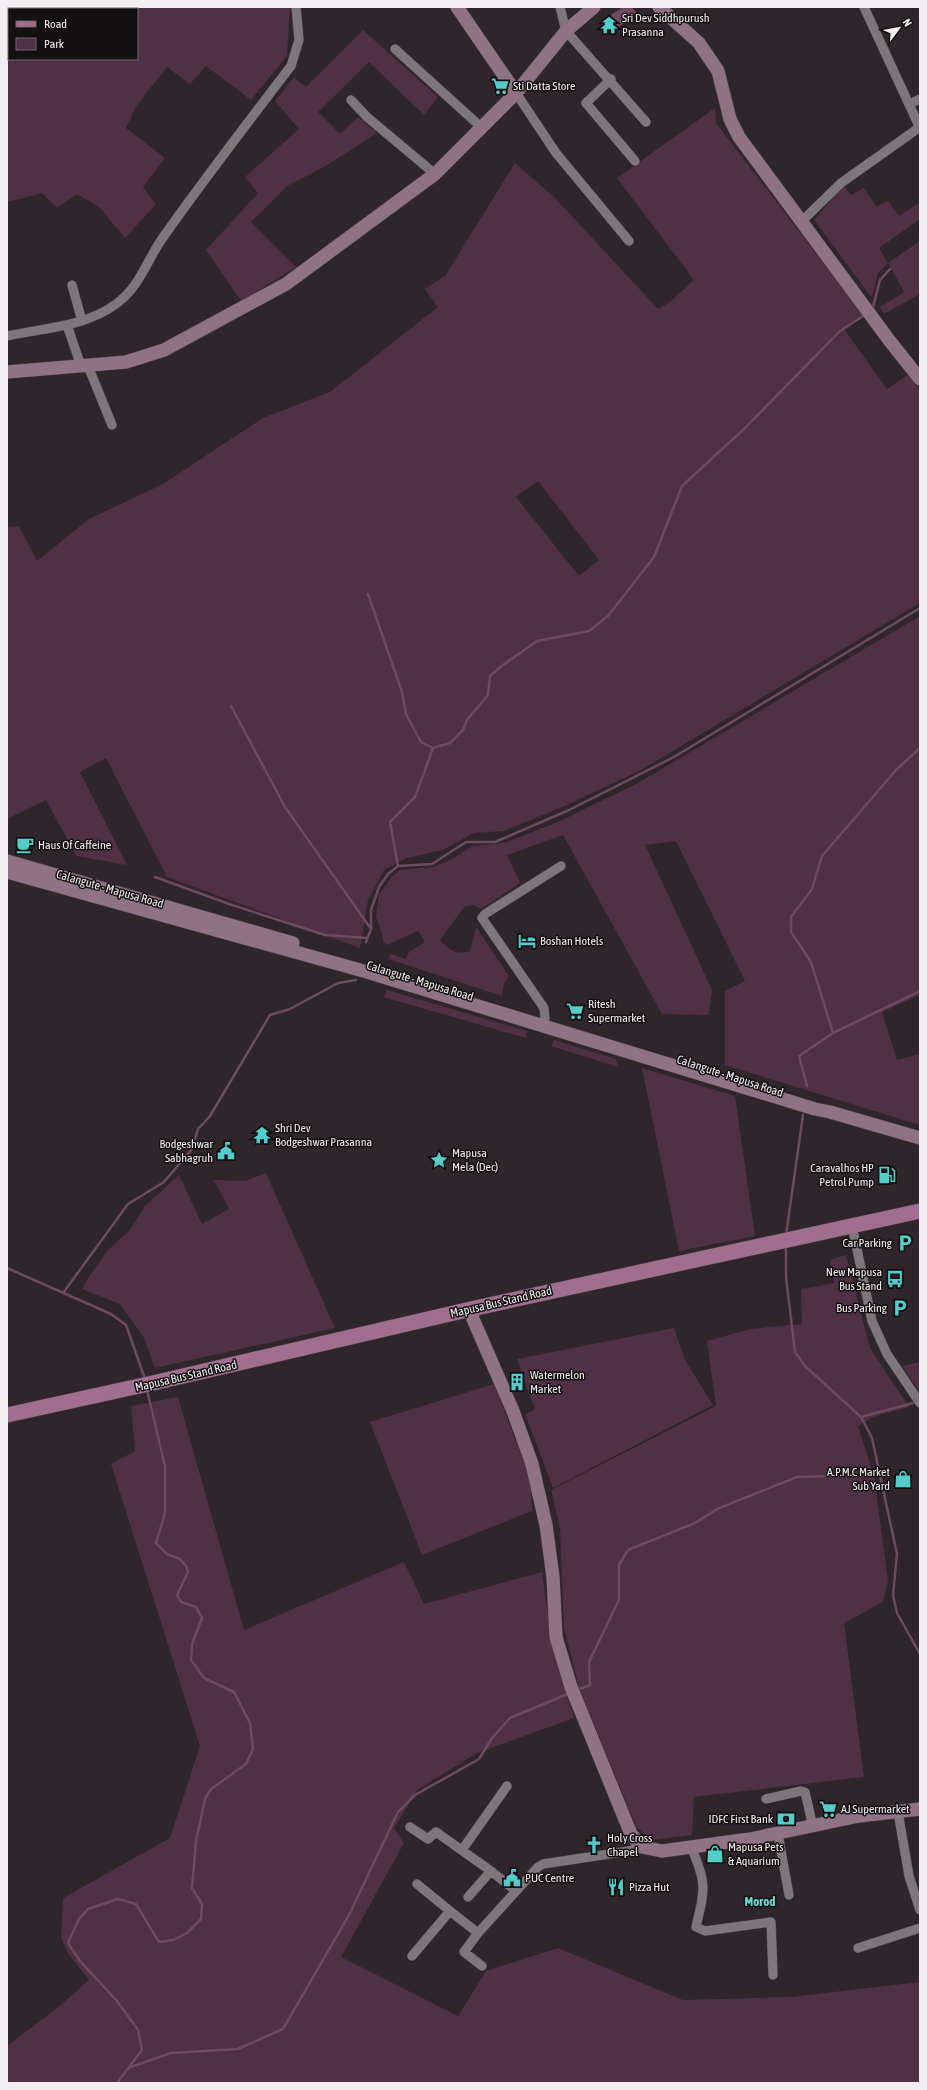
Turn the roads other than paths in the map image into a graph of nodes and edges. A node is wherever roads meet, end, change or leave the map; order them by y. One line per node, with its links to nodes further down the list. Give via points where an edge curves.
1 (296, 7): 22 (street, via 299,40 291,66 163,237 134,288 115,305)
2 (457, 7): 10 (street)
3 (560, 7): 7 (street)
4 (594, 7): 7 (street)
5 (659, 7): 19 (street, via 699,43 718,71 730,120 739,137)
6 (864, 7): 13 (street)
7 (566, 31): 9 (street); 10 (street)
8 (395, 49): 15 (street)
9 (611, 79): 14 (street); 17 (street, via 586,102)
10 (516, 93): 15 (street); 20 (street, via 556,153)
11 (920, 99): 13 (street)
12 (351, 100): 18 (street, via 367,117)
13 (909, 104): 16 (street)
14 (646, 122)
15 (481, 127): 18 (street)
16 (920, 127): 19 (street, via 841,184)
17 (634, 161)
18 (435, 174): 25 (street, via 286,284 164,350 126,362)
19 (801, 222): 27 (street)
20 (629, 241)
21 (72, 285): 22 (street)
22 (82, 320): 23 (street)
23 (67, 325): 24 (street); 25 (street)
24 (7, 336)
25 (85, 366): 26 (street); 28 (street)
26 (7, 372)
27 (920, 379)
28 (112, 425)
29 (7, 861): 32 (street, Calangute - Mapusa Road, via 201,915)
30 (561, 866): 32 (street, via 482,918 544,1008)
31 (7, 872): 32 (street, Calangute - Mapusa Road)
32 (544, 1022): 33 (street, Calangute - Mapusa Road, via 815,1109)
33 (920, 1138)
34 (920, 1211): 37 (main road, Mapusa Bus Stand Road)
35 (920, 1221): 36 (main road, Mapusa Bus Stand Road)
36 (854, 1235): 37 (main road, Mapusa Bus Stand Road); 38 (street, via 872,1321 887,1354)
37 (472, 1314): 39 (main road, Mapusa Bus Stand Road); 47 (street, via 532,1464 546,1526 556,1637 573,1691 631,1834)
38 (920, 1403)
39 (7, 1415)
40 (507, 1786): 49 (street)
41 (766, 1798): 44 (street, via 805,1792)
42 (920, 1809): 43 (street)
43 (898, 1812): 44 (street, via 859,1816); 55 (street, via 909,1876)
44 (813, 1826): 46 (street)
45 (410, 1827): 49 (street, via 428,1839 436,1832)
46 (778, 1834): 48 (street); 53 (street)
47 (642, 1847): 48 (street, via 662,1851); 52 (street, via 543,1864)
48 (691, 1847): 62 (street, via 701,1870 704,1892 696,1927 705,1930 771,1922)
49 (462, 1850): 50 (street)
50 (491, 1871): 52 (street); 54 (street)
51 (417, 1884): 56 (street)
52 (516, 1891): 58 (street)
53 (789, 1895)
54 (468, 1897)
55 (920, 1910)
56 (450, 1911): 58 (street); 60 (street)
57 (920, 1928): 59 (street)
58 (478, 1933): 61 (street, via 464,1952)
59 (858, 1948)
60 (412, 1956)
61 (482, 1966)
62 (773, 1975)

